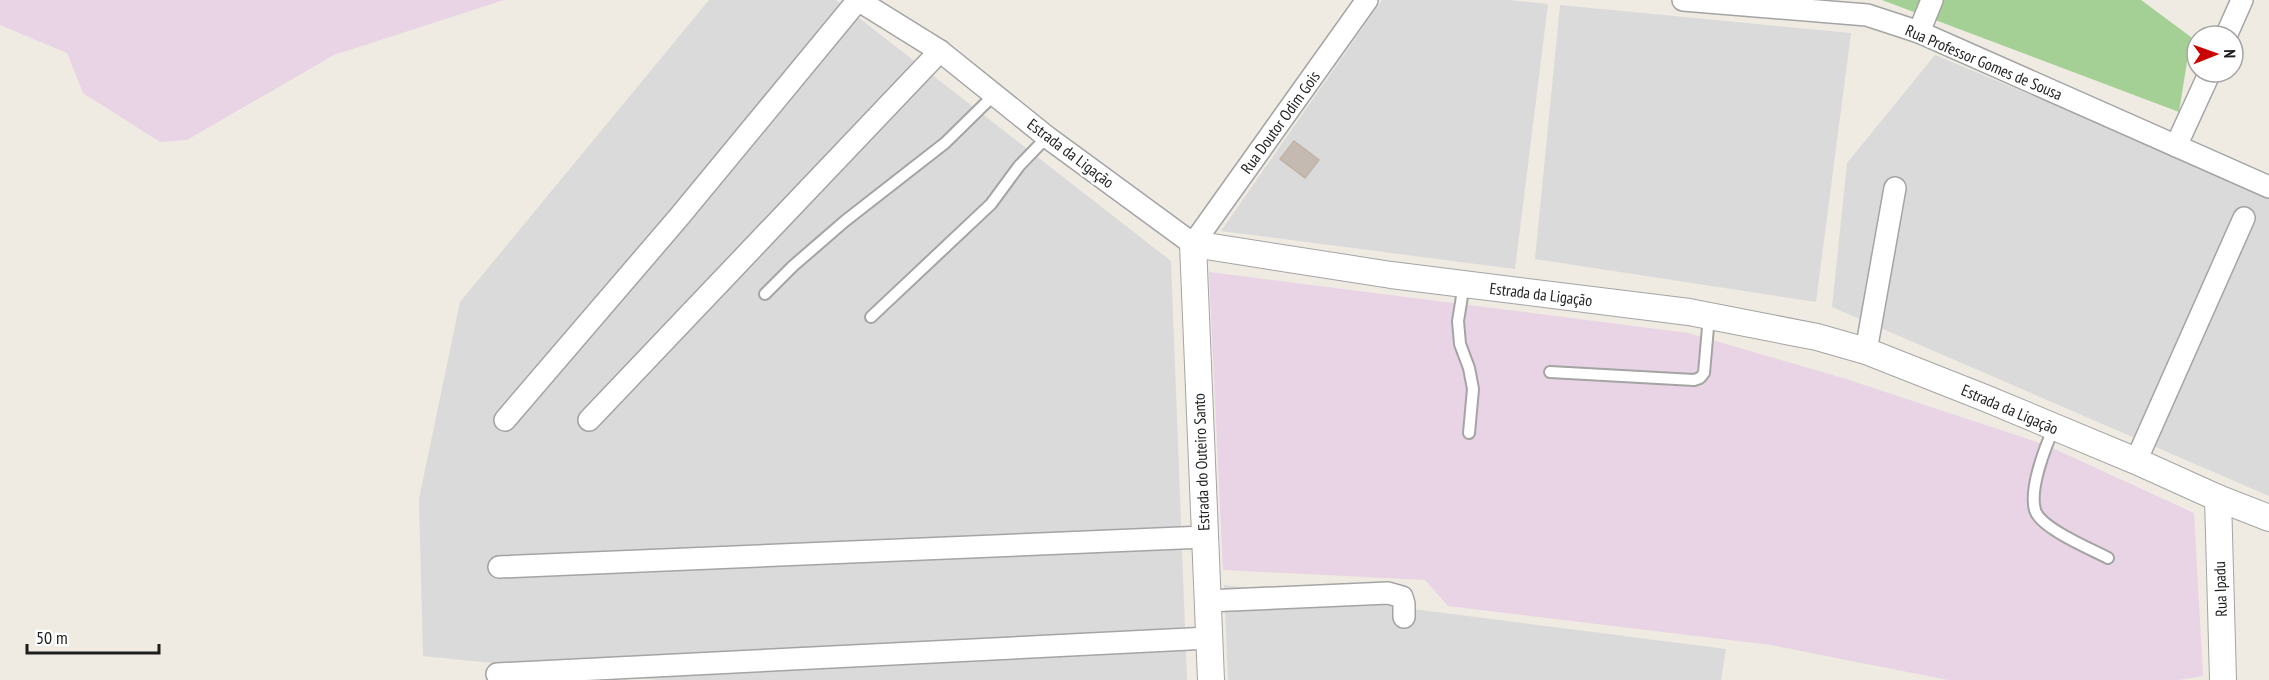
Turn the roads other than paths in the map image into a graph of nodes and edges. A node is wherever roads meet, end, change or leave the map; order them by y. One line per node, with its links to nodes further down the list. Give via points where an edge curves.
1 (1367, 0): 18 (street, Rua Doutor Odim Gois)
2 (1683, 0): 7 (street, Rua Professor Gomes de Sousa)
3 (1834, 0): 7 (street)
4 (1932, 0): 9 (street)
5 (2242, 0): 8 (street)
6 (866, 2): 10 (street, Estrada da Ligação); 25 (street)
7 (1867, 15): 9 (street, Rua Professor Gomes de Sousa)
8 (2231, 24)
9 (1919, 32): 14 (street, Rua Professor Gomes de Sousa)
10 (940, 51): 12 (street, Estrada da Ligação); 26 (street)
11 (2204, 84): 14 (street)
12 (995, 94): 13 (street, Estrada da Ligação); 20 (lane, via 945,143 845,221)
13 (1047, 137): 18 (street, Estrada da Ligação); 22 (lane, via 991,204)
14 (2176, 146): 15 (street, Rua Professor Gomes de Sousa)
15 (2269, 187)
16 (1895, 188): 23 (street)
17 (2244, 218): 29 (street)
18 (1193, 244): 19 (street, Estrada da Ligação); 32 (street, Estrada do Outeiro Santo)
19 (1465, 284): 21 (street, Estrada da Ligação); 28 (lane, via 1458,321 1460,344 1473,389)
20 (765, 294)
21 (1709, 316): 23 (street, Estrada da Ligação, via 1817,336); 24 (lane, via 1704,373 1700,378)
22 (871, 317)
23 (1866, 351): 27 (street, Estrada da Ligação)
24 (1550, 372)
25 (505, 420)
26 (589, 420)
27 (2054, 428): 29 (street, Estrada da Ligação); 33 (lane, via 2042,453 2035,510 2054,530)
28 (1469, 433)
29 (2136, 461): 30 (street, Estrada da Ligação)
30 (2218, 498): 31 (street, Estrada da Ligação); 40 (street, Rua Ipadu)
31 (2269, 518)
32 (1204, 537): 34 (street); 35 (street, Estrada do Outeiro Santo)
33 (2109, 558)
34 (500, 567)
35 (1207, 601): 36 (street, via 1388,593 1402,597); 37 (street, Estrada do Outeiro Santo)
36 (1404, 617)
37 (1209, 638): 38 (street); 39 (street, Estrada do Outeiro Santo)
38 (497, 674)
39 (1211, 680)
40 (2223, 680)

